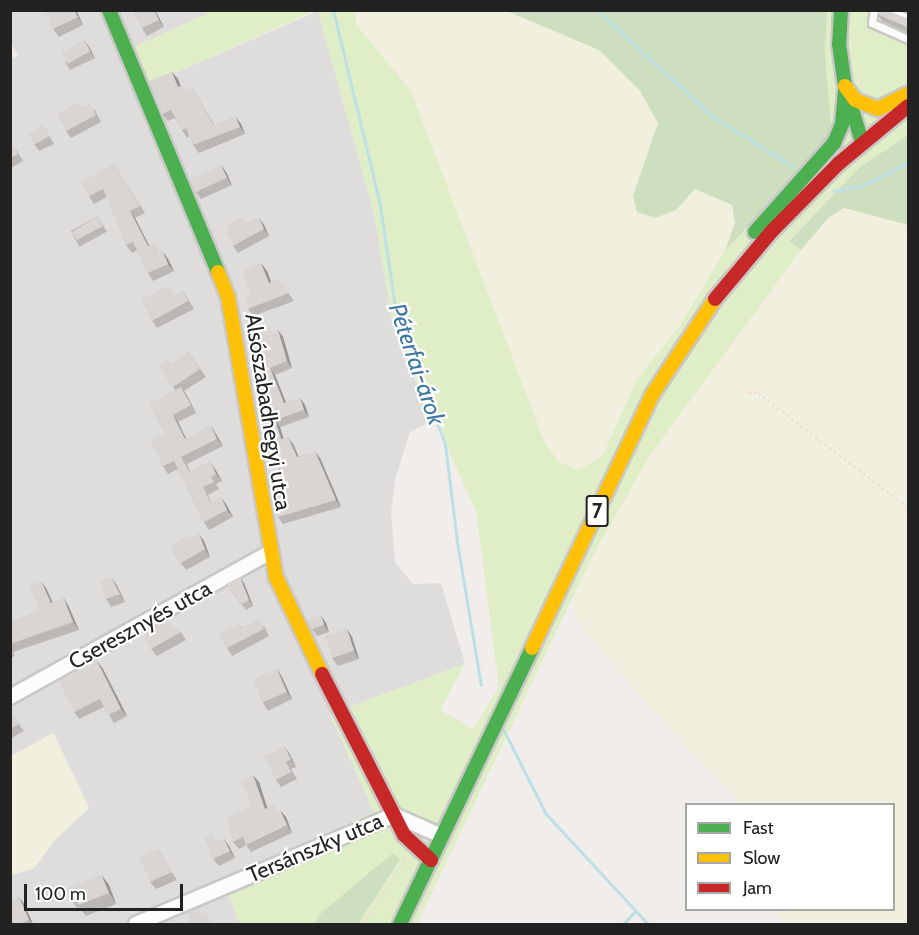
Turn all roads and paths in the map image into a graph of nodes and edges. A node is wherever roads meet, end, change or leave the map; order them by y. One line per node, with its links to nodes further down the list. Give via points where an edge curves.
1 (109, 10): 14 (main road, Alsószabadhegyi utca, via 228,297)
2 (841, 10): 7 (main road, via 839,44)
3 (874, 10): 6 (lane, via 872,23)
4 (887, 10): 5 (lane)
5 (909, 18)
6 (909, 39)
7 (845, 86): 8 (main road, via 855,100 878,109); 10 (main road); 11 (main road, via 842,124 834,143 733,261)
8 (909, 94)
9 (909, 106): 10 (main road, 7)
10 (862, 142): 11 (main road, 7, via 771,232)
11 (714, 302): 17 (main road, 7, via 652,395)
12 (748, 393): 13 (path, via 758,393)
13 (909, 508)
14 (269, 553): 15 (street, Cseresznyés utca); 16 (main road, Alsószabadhegyi utca, via 276,578 342,720)
15 (10, 697)
16 (394, 815): 17 (street); 19 (main road, Alsószabadhegyi utca, via 404,835); 20 (street, Tersánszky utca)
17 (442, 836): 19 (main road, 7)
18 (401, 851): 21 (path, via 405,861)
19 (431, 860): 22 (main road, 7)
20 (136, 924)
21 (363, 924)
22 (400, 924)

